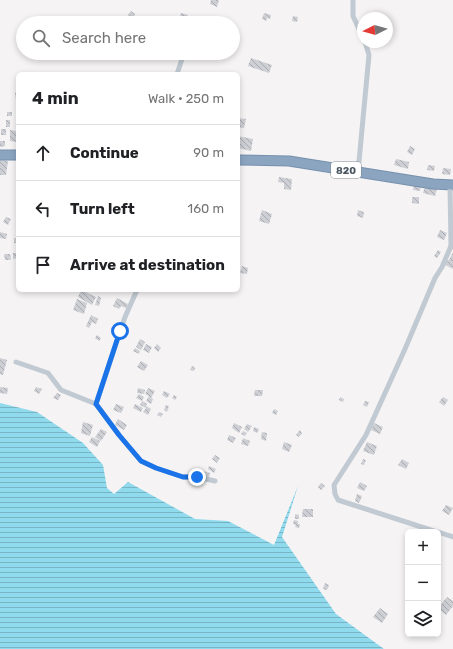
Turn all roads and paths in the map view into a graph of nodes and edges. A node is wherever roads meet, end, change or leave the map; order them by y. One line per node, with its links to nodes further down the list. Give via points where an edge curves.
1 (353, 0): 2 (street, via 353,16)
2 (357, 25)
3 (367, 48): 9 (street, via 369,55)
4 (182, 60): 5 (street)
5 (178, 72)
6 (0, 155): 7 (highway)
7 (16, 155)
8 (240, 160): 9 (highway, 820, via 289,161)
9 (358, 172): 10 (highway, 820)
10 (451, 185): 11 (street)
11 (452, 212): 12 (street)
12 (452, 247): 17 (street, via 435,278 366,435 334,485 338,500)
13 (136, 292): 15 (street, via 125,317)
14 (16, 362): 15 (street, via 48,374 61,390)
15 (96, 404): 16 (street, via 141,461 183,477)
16 (216, 481)
17 (428, 529)
18 (441, 534): 19 (street)
19 (453, 538)

